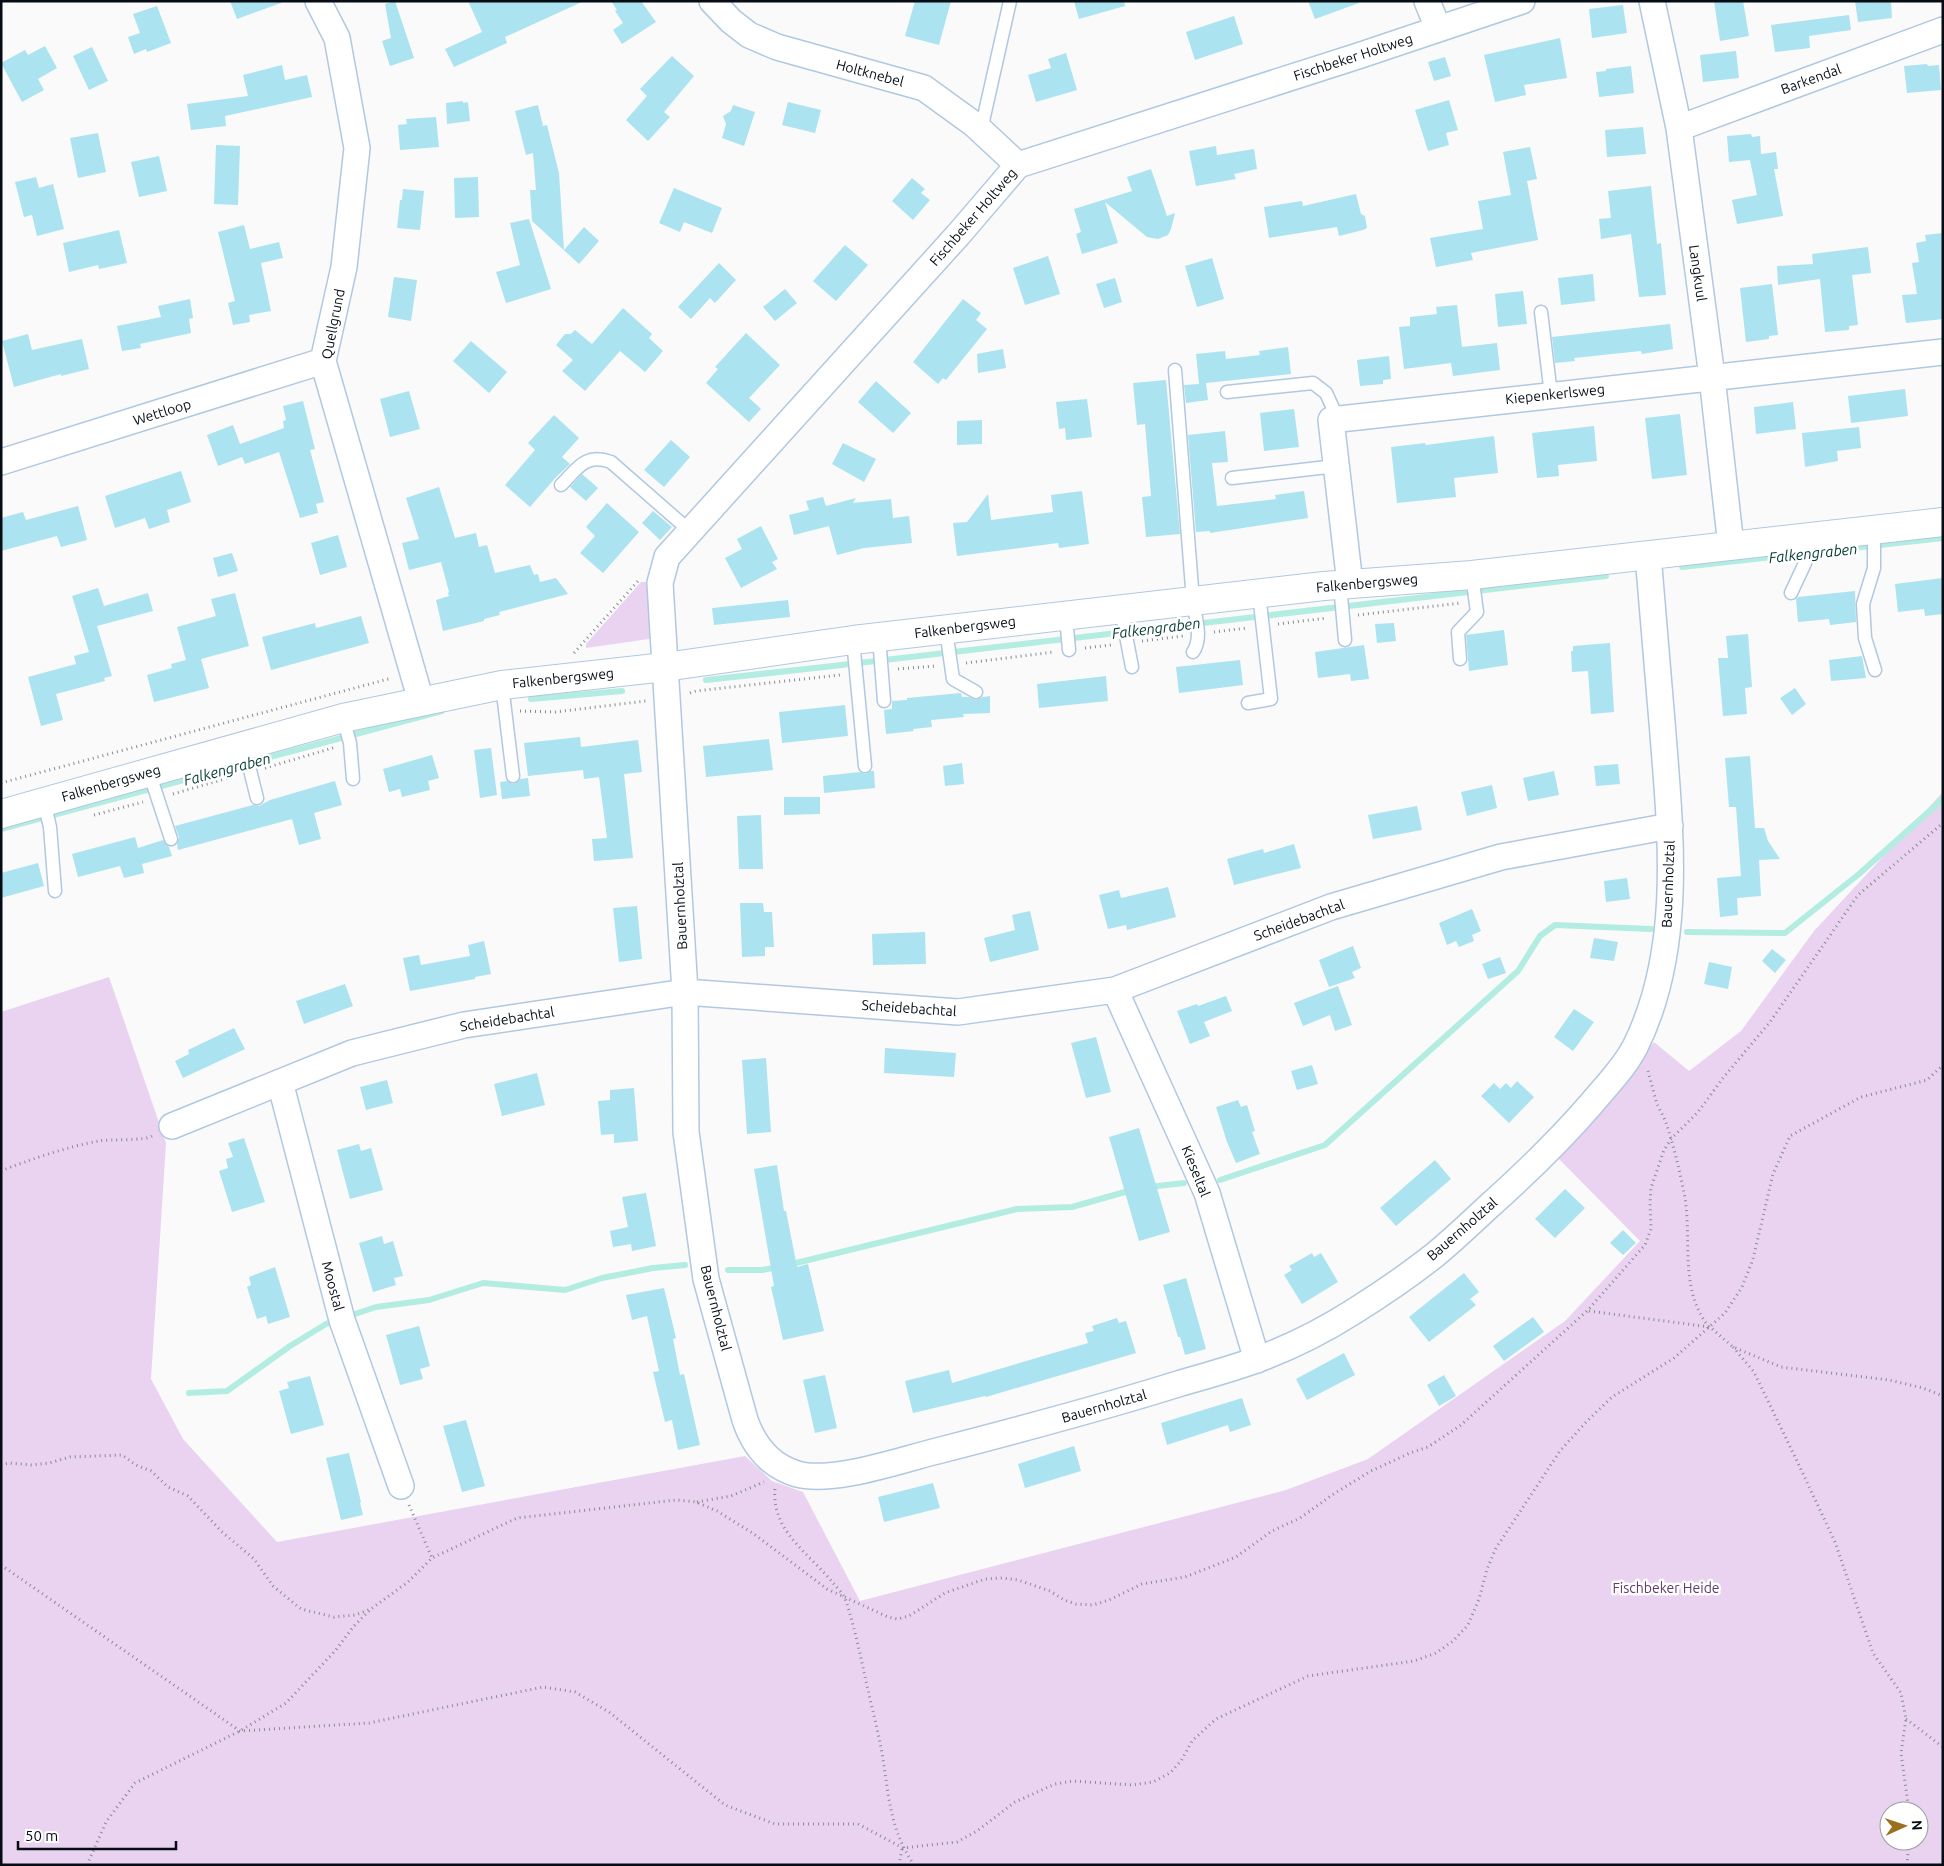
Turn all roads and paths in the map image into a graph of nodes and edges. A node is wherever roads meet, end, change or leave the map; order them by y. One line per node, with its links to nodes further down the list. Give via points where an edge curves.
1 (318, 1): 14 (street, Quellgrund, via 337,38 358,148 344,267)
2 (712, 1): 10 (street, Holtknebel, via 749,35 803,56 924,88)
3 (1010, 1): 10 (lane)
4 (1427, 1): 7 (street)
5 (1522, 1): 7 (street, Fischbeker Holtweg)
6 (1652, 1): 9 (street, Langkuul)
7 (1438, 28): 11 (street, Fischbeker Holtweg)
8 (1943, 30): 9 (street, Barkendal)
9 (1679, 128): 16 (street, Langkuul)
10 (981, 130): 11 (street, Holtknebel)
11 (1018, 165): 25 (street, Fischbeker Holtweg)
12 (1541, 312): 18 (lane)
13 (1943, 352): 16 (street, Kiepenkerlsweg)
14 (323, 361): 20 (street, Wettloop); 48 (street, Quellgrund)
15 (1174, 370): 35 (lane)
16 (1712, 377): 18 (street, Kiepenkerlsweg); 27 (street, Langkuul)
17 (1227, 392): 19 (lane, via 1313,383 1326,393)
18 (1551, 395): 19 (street, Kiepenkerlsweg)
19 (1338, 419): 21 (street, via 1331,420)
20 (1, 462)
21 (1336, 466): 22 (lane); 32 (street)
22 (1232, 478)
23 (561, 485): 25 (lane, via 590,460 599,458 611,462)
24 (1943, 522): 26 (street, Falkenbergsweg)
25 (690, 531): 30 (street, Fischbeker Holtweg)
26 (1874, 540): 28 (street, Falkenbergsweg); 44 (lane, via 1874,568 1863,604 1864,638)
27 (1731, 546): 28 (street, Falkenbergsweg); 29 (street, Falkenbergsweg)
28 (1803, 548): 33 (lane, via 1805,563)
29 (1648, 555): 31 (street, Falkenbergsweg); 61 (street, Bauernholztal)
30 (666, 557): 42 (street, Fischbeker Holtweg, via 660,583); 45 (path, via 653,564 574,653)
31 (1473, 586): 32 (street, Falkenbergsweg); 41 (lane, via 1477,612 1458,632)
32 (1344, 589): 34 (street, Falkenbergsweg); 37 (lane, via 1342,613)
33 (1791, 593)
34 (1260, 609): 35 (street, Falkenbergsweg); 50 (lane, via 1271,699)
35 (1195, 616): 36 (street, Falkenbergsweg); 39 (lane, via 1198,645)
36 (1125, 624): 38 (street, Falkenbergsweg, via 1068,636); 43 (lane)
37 (1346, 640)
38 (948, 645): 40 (street, Falkenbergsweg); 47 (lane, via 953,679)
39 (1194, 652)
40 (867, 654): 42 (street, Falkenbergsweg); 49 (lane); 53 (lane)
41 (1460, 660)
42 (665, 667): 45 (street, Falkenbergsweg); 65 (street, Bauernholztal)
43 (1132, 667)
44 (1875, 670)
45 (561, 678): 46 (street, Falkenbergsweg)
46 (502, 685): 48 (street, Falkenbergsweg); 54 (lane)
47 (976, 692)
48 (421, 700): 51 (street, Falkenbergsweg)
49 (884, 701)
50 (1248, 703)
51 (346, 729): 52 (street, Falkenbergsweg); 55 (lane)
52 (247, 756): 56 (street, Falkenbergsweg); 57 (lane)
53 (865, 766)
54 (513, 776)
55 (353, 779)
56 (152, 783): 58 (street, Falkenbergsweg); 62 (lane)
57 (257, 798)
58 (46, 811): 59 (street, Falkenbergsweg); 63 (lane)
59 (1, 814)
60 (1943, 823): 70 (path, via 1858,895 1770,1022 1698,1112)
61 (1670, 826): 64 (street, Scheidebachtal, via 1501,857 1331,907); 66 (street, Bauernholztal, via 1671,875 1659,976 1649,1015)
62 (170, 839)
63 (55, 891)
64 (1115, 990): 65 (street, Scheidebachtal, via 958,1012); 75 (street, Kieseltal, via 1207,1194)
65 (685, 992): 68 (street, Scheidebachtal, via 464,1025 352,1053); 78 (street, Bauernholztal, via 686,1132 706,1278 750,1435)
66 (1633, 1050): 70 (path, via 1647,1069); 75 (street, Bauernholztal, via 1579,1119 1532,1168 1434,1256 1352,1313 1293,1345)
67 (1943, 1065): 73 (path, via 1927,1080 1861,1097 1790,1136 1773,1174 1753,1259 1742,1287 1725,1313)
68 (280, 1082): 69 (street, Scheidebachtal); 79 (street, Moostal, via 342,1320)
69 (172, 1126): 71 (path, via 147,1139 79,1145)
70 (1671, 1139): 72 (path, via 1651,1188 1649,1236 1645,1245); 73 (path, via 1684,1190 1693,1296)
71 (1, 1171)
72 (1588, 1310): 73 (path); 83 (path, via 1461,1424 1428,1447 1371,1471 1300,1518 1272,1531 1236,1557 1185,1577 1142,1584 1093,1605 1076,1604 1018,1580 985,1580 945,1593 909,1616 898,1619)
73 (1710, 1328): 74 (path); 89 (path, via 1674,1358 1612,1397 1560,1451 1496,1548 1468,1625 1436,1653 1414,1662 1308,1676 1216,1718 1192,1741 1170,1773 1153,1782 1132,1785 1073,1781 1055,1784 1015,1802 957,1842)
74 (1733, 1347): 76 (path, via 1781,1367 1890,1380); 85 (path, via 1754,1372 1835,1542 1873,1652 1900,1693)
75 (1257, 1360): 78 (street, Bauernholztal, via 1038,1425 857,1471 816,1476)
76 (1943, 1396)
77 (1, 1466): 84 (path, via 49,1463 70,1457 122,1455 151,1471 168,1487 188,1496 254,1559 273,1586 301,1609 334,1617)
78 (779, 1473): 80 (path, via 731,1496); 83 (path, via 774,1498 782,1525)
79 (400, 1486): 81 (path)
80 (696, 1502): 81 (path, via 652,1502 517,1518); 83 (path, via 739,1525 827,1590)
81 (432, 1558): 84 (path, via 408,1582)
82 (1, 1565): 86 (path)
83 (845, 1599): 89 (path, via 882,1752 891,1815)
84 (371, 1609): 86 (path, via 286,1703)
85 (1906, 1719): 87 (path); 88 (path, via 1901,1754)
86 (240, 1730): 89 (path, via 369,1723 543,1688 575,1692 608,1712 725,1805 775,1824 858,1824); 91 (path, via 135,1783 106,1822)
87 (1943, 1747)
88 (1908, 1801)
89 (903, 1848): 92 (path); 93 (path)
90 (1908, 1851): 94 (path)
91 (87, 1865)
92 (899, 1865)
93 (914, 1865)
94 (1907, 1865)

